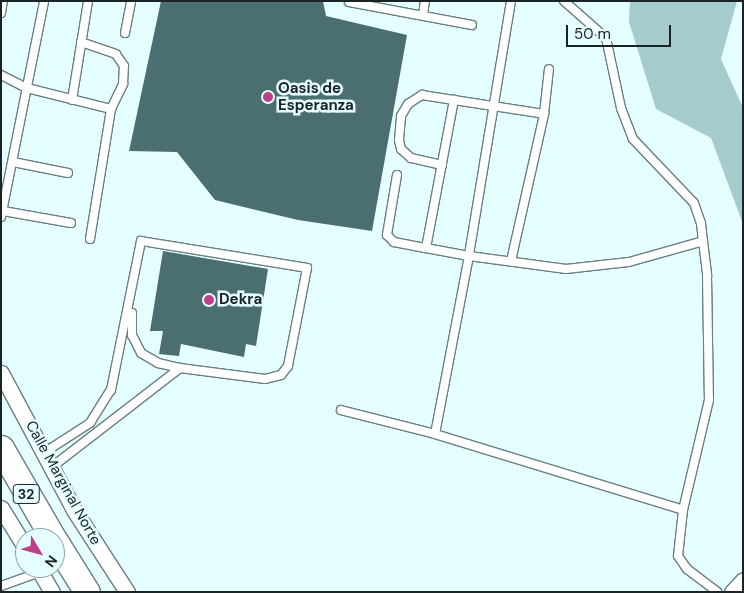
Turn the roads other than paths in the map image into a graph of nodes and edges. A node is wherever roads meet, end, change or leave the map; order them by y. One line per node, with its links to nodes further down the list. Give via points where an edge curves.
1 (3, 1): 9 (lane)
2 (44, 1): 16 (lane)
3 (88, 1): 13 (lane)
4 (131, 1): 12 (lane)
5 (425, 1): 10 (lane)
6 (511, 1): 19 (lane)
7 (564, 1): 29 (lane, via 606,38 621,108 633,138 694,204)
8 (349, 2): 10 (lane)
9 (1, 13)
10 (423, 15): 11 (lane)
11 (472, 25)
12 (125, 33)
13 (82, 42): 17 (lane); 20 (lane, via 116,54 124,66 123,84)
14 (549, 69): 21 (lane)
15 (1, 75): 16 (lane)
16 (28, 88): 17 (lane); 22 (lane)
17 (72, 100): 20 (lane)
18 (454, 100): 19 (lane); 23 (lane); 23 (lane, via 422,95 408,104 401,116 399,140 402,149 411,158)
19 (494, 108): 21 (lane); 31 (lane)
20 (112, 109): 28 (lane)
21 (544, 114): 32 (lane)
22 (13, 162): 24 (lane); 26 (lane)
23 (442, 165): 30 (lane)
24 (68, 173)
25 (397, 175): 30 (lane, via 386,235 394,242)
26 (2, 214): 27 (lane)
27 (71, 223)
28 (90, 238)
29 (703, 241): 32 (lane, via 629,262 566,269); 42 (lane, via 707,276 709,400)
30 (426, 248): 31 (lane)
31 (469, 256): 32 (lane); 37 (lane)
32 (512, 261)
33 (132, 294): 34 (lane, via 134,344 147,358); 34 (lane, via 141,241 307,268 288,366 280,375 265,380); 39 (lane, via 116,371 100,409 77,434)
34 (180, 368): 40 (lane)
35 (1, 374): 39 (street, Calle Marginal Norte)
36 (341, 410): 37 (lane)
37 (434, 434): 42 (lane)
38 (1, 448): 43 (highway, 32)
39 (45, 452): 40 (street, Calle Marginal Norte)
40 (52, 467): 52 (street, Calle Marginal Norte, via 74,510)
41 (1, 508): 44 (street)
42 (683, 510): 53 (lane, via 678,556 687,569)
43 (46, 528)
44 (15, 531)
45 (65, 558): 51 (highway, 32)
46 (20, 578): 49 (lane)
47 (44, 578): 50 (street)
48 (743, 580): 54 (street)
49 (1, 586)
50 (52, 592)
51 (87, 592)
52 (127, 592)
53 (717, 592)
54 (732, 592)

